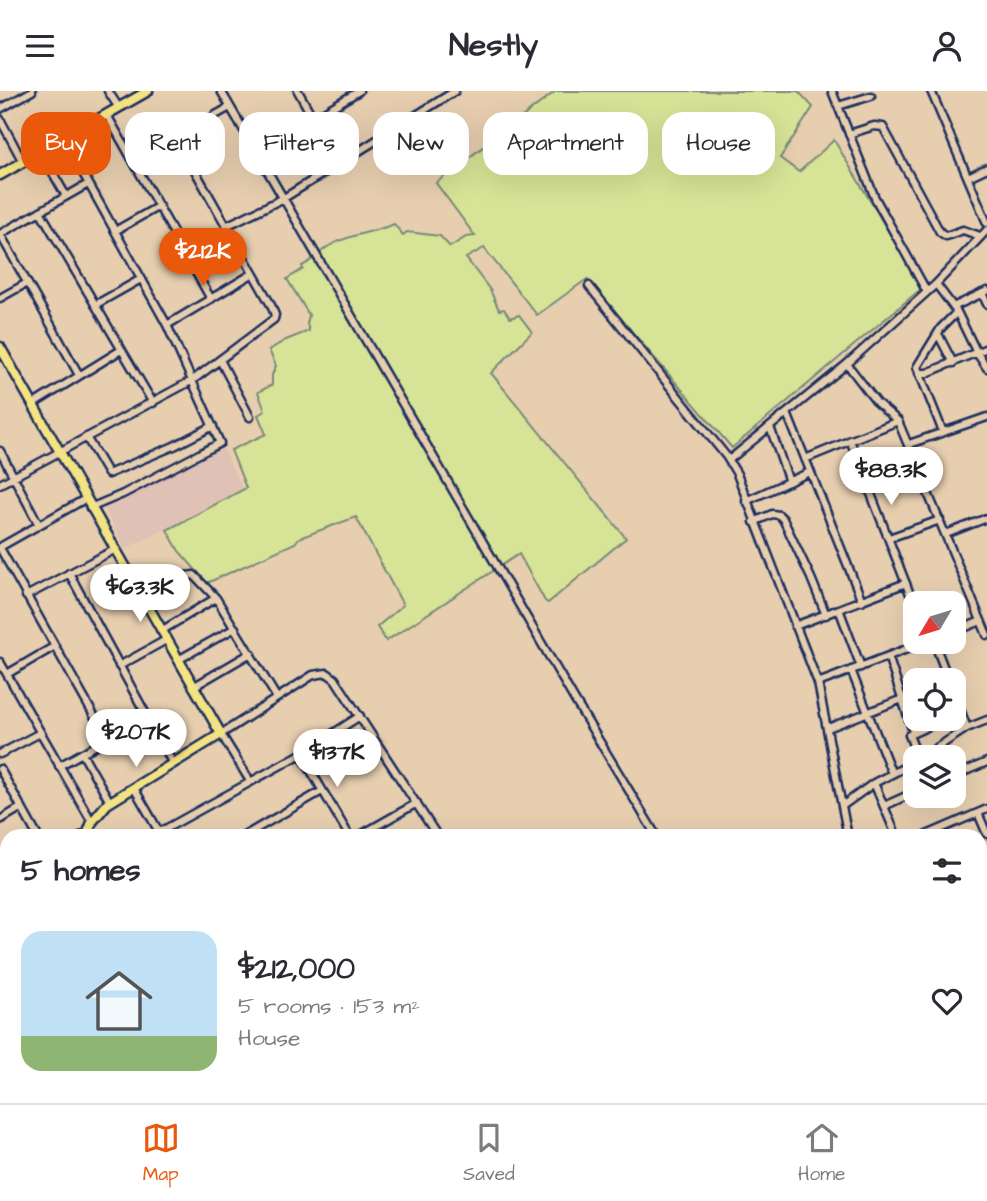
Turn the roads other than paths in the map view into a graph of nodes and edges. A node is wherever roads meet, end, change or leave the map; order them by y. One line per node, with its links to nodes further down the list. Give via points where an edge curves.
1 (32, 91): 14 (street)
2 (108, 91): 13 (street)
3 (148, 91): 13 (main road)
4 (221, 91): 12 (street)
5 (298, 91): 16 (street)
6 (359, 91): 17 (street)
7 (455, 91): 36 (street)
8 (832, 91): 11 (street)
9 (931, 91): 33 (street)
10 (872, 96): 11 (street)
11 (838, 106): 22 (street)
12 (230, 107): 15 (street); 21 (street)
13 (119, 108): 18 (main road)
14 (0, 109)
15 (221, 112)
16 (310, 112)
17 (323, 112)
18 (111, 113)
19 (0, 119): 24 (street)
20 (111, 122): 23 (street)
21 (239, 122)
22 (849, 134): 43 (street, via 883,127 940,232 946,236 968,230); 49 (street, via 875,198)
23 (125, 147)
24 (21, 158)
25 (21, 163): 27 (main road)
26 (987, 168): 33 (street)
27 (0, 175)
28 (54, 175): 35 (street)
29 (83, 175): 34 (street)
30 (141, 175): 37 (street)
31 (197, 175): 40 (street)
32 (270, 175): 36 (street)
33 (968, 177): 39 (street)
34 (88, 184): 35 (street); 42 (street)
35 (66, 196): 38 (street)
36 (284, 198): 40 (street); 176 (street)
37 (159, 206): 42 (street); 52 (street)
38 (40, 211): 46 (street, via 0,234); 54 (street)
39 (987, 223)
40 (226, 226): 44 (street)
41 (987, 230): 43 (street)
42 (115, 231): 45 (street)
43 (980, 236): 47 (street)
44 (252, 274): 52 (street); 62 (street, via 274,319)
45 (141, 279): 54 (street); 56 (street)
46 (27, 283): 51 (street); 67 (street)
47 (936, 284): 49 (street); 55 (street)
48 (589, 286): 84 (street)
49 (927, 292): 64 (street)
50 (985, 292): 53 (street); 55 (street)
51 (0, 298)
52 (211, 299): 56 (street)
53 (987, 304)
54 (95, 305): 59 (street)
55 (955, 309): 57 (street); 61 (street)
56 (167, 325): 68 (street)
57 (938, 334): 63 (street); 66 (street, via 917,367)
58 (987, 348): 61 (street)
59 (121, 351): 67 (street); 69 (street)
60 (1, 352): 70 (main road)
61 (977, 353): 63 (street); 65 (street)
62 (220, 360): 68 (street); 72 (street)
63 (953, 363): 66 (street)
64 (847, 364): 71 (street); 74 (street, via 877,403)
65 (987, 368)
66 (919, 373): 77 (street)
67 (79, 375): 70 (street)
68 (193, 380): 69 (street); 75 (street)
69 (153, 403): 78 (street)
70 (32, 405): 82 (main road)
71 (787, 413): 76 (street); 83 (street)
72 (250, 417)
73 (987, 417): 77 (street)
74 (898, 421): 79 (street); 80 (street)
75 (213, 426): 78 (street, via 108,474); 91 (street, via 218,445)
76 (769, 427): 84 (street); 87 (street)
77 (943, 432): 80 (street)
78 (86, 437): 82 (street)
79 (850, 440): 83 (street); 97 (street)
80 (909, 443): 93 (street)
81 (0, 451): 86 (street)
82 (58, 452): 86 (street); 89 (main road)
83 (805, 459): 85 (street)
84 (729, 460): 90 (street)
85 (810, 472): 87 (street); 106 (street)
86 (14, 476): 88 (street); 95 (street)
87 (789, 482): 90 (street)
88 (0, 484)
89 (85, 499): 91 (main road); 95 (street)
90 (746, 501): 94 (street)
91 (90, 508): 99 (main road)
92 (987, 518): 96 (street)
93 (940, 520): 96 (street); 97 (street)
94 (754, 522): 108 (street, via 777,513 783,519); 110 (street)
95 (39, 524): 98 (street)
96 (946, 534): 109 (street)
97 (889, 538): 101 (street)
98 (0, 548): 103 (street)
99 (114, 550): 100 (street); 105 (main road)
100 (69, 573): 103 (street); 122 (street)
101 (906, 583): 102 (street); 106 (street)
102 (909, 591)
103 (26, 596): 116 (street)
104 (216, 598): 105 (street, via 190,574); 112 (street); 113 (street)
105 (143, 599): 113 (main road)
106 (862, 601): 107 (street)
107 (839, 610): 108 (street); 123 (street)
108 (826, 615): 110 (street)
109 (981, 621): 111 (street); 114 (street)
110 (795, 626): 126 (street)
111 (966, 627)
112 (235, 628): 118 (street); 120 (street)
113 (161, 631): 115 (main road)
114 (987, 635)
115 (166, 640): 120 (main road); 122 (street)
116 (55, 646): 125 (street); 140 (street)
117 (903, 650): 119 (street)
118 (251, 653): 127 (street); 128 (street)
119 (888, 656): 123 (street); 129 (street)
120 (178, 660): 127 (main road)
121 (0, 663): 125 (street)
122 (120, 666): 132 (street)
123 (861, 667): 124 (street)
124 (851, 670): 126 (street); 130 (street)
125 (7, 674): 138 (street)
126 (818, 683): 135 (street)
127 (193, 687): 139 (main road)
128 (277, 698): 131 (street, via 313,675 327,674); 139 (street)
129 (903, 699): 130 (street)
130 (868, 713): 135 (street); 152 (street)
131 (360, 716): 145 (street); 159 (street)
132 (147, 717): 140 (street); 147 (street)
133 (987, 720): 136 (street)
134 (966, 725): 136 (street)
135 (828, 728): 160 (street)
136 (967, 728): 142 (street)
137 (914, 732): 141 (street, via 909,736)
138 (40, 733): 144 (street); 148 (street)
139 (221, 734): 147 (main road); 153 (street)
140 (107, 739): 143 (street)
141 (912, 745)
142 (940, 745)
143 (82, 753): 148 (street); 158 (street)
144 (0, 754)
145 (301, 754): 153 (street); 156 (street)
146 (987, 762): 151 (street)
147 (173, 764): 155 (main road)
148 (59, 766): 166 (street)
149 (903, 767): 152 (street)
150 (0, 769): 162 (street)
151 (966, 771)
152 (892, 773): 154 (street)
153 (250, 781): 171 (street)
154 (874, 783): 160 (street); 161 (street)
155 (134, 787): 158 (main road); 170 (street)
156 (322, 791): 172 (street); 173 (street)
157 (903, 797): 161 (street)
158 (110, 802): 166 (main road)
159 (417, 803): 174 (street); 175 (street)
160 (842, 806): 177 (street)
161 (884, 806): 178 (street)
162 (22, 807): 165 (street); 168 (street)
163 (987, 809): 164 (street)
164 (978, 813): 167 (street); 180 (street)
165 (0, 820)
166 (92, 823): 169 (main road)
167 (943, 827): 179 (street)
168 (33, 829)
169 (90, 829)
170 (158, 829)
171 (169, 829)
172 (256, 829)
173 (345, 829)
174 (371, 829)
175 (433, 829)
176 (652, 829)
177 (846, 829)
178 (894, 829)
179 (939, 829)
180 (985, 829)

